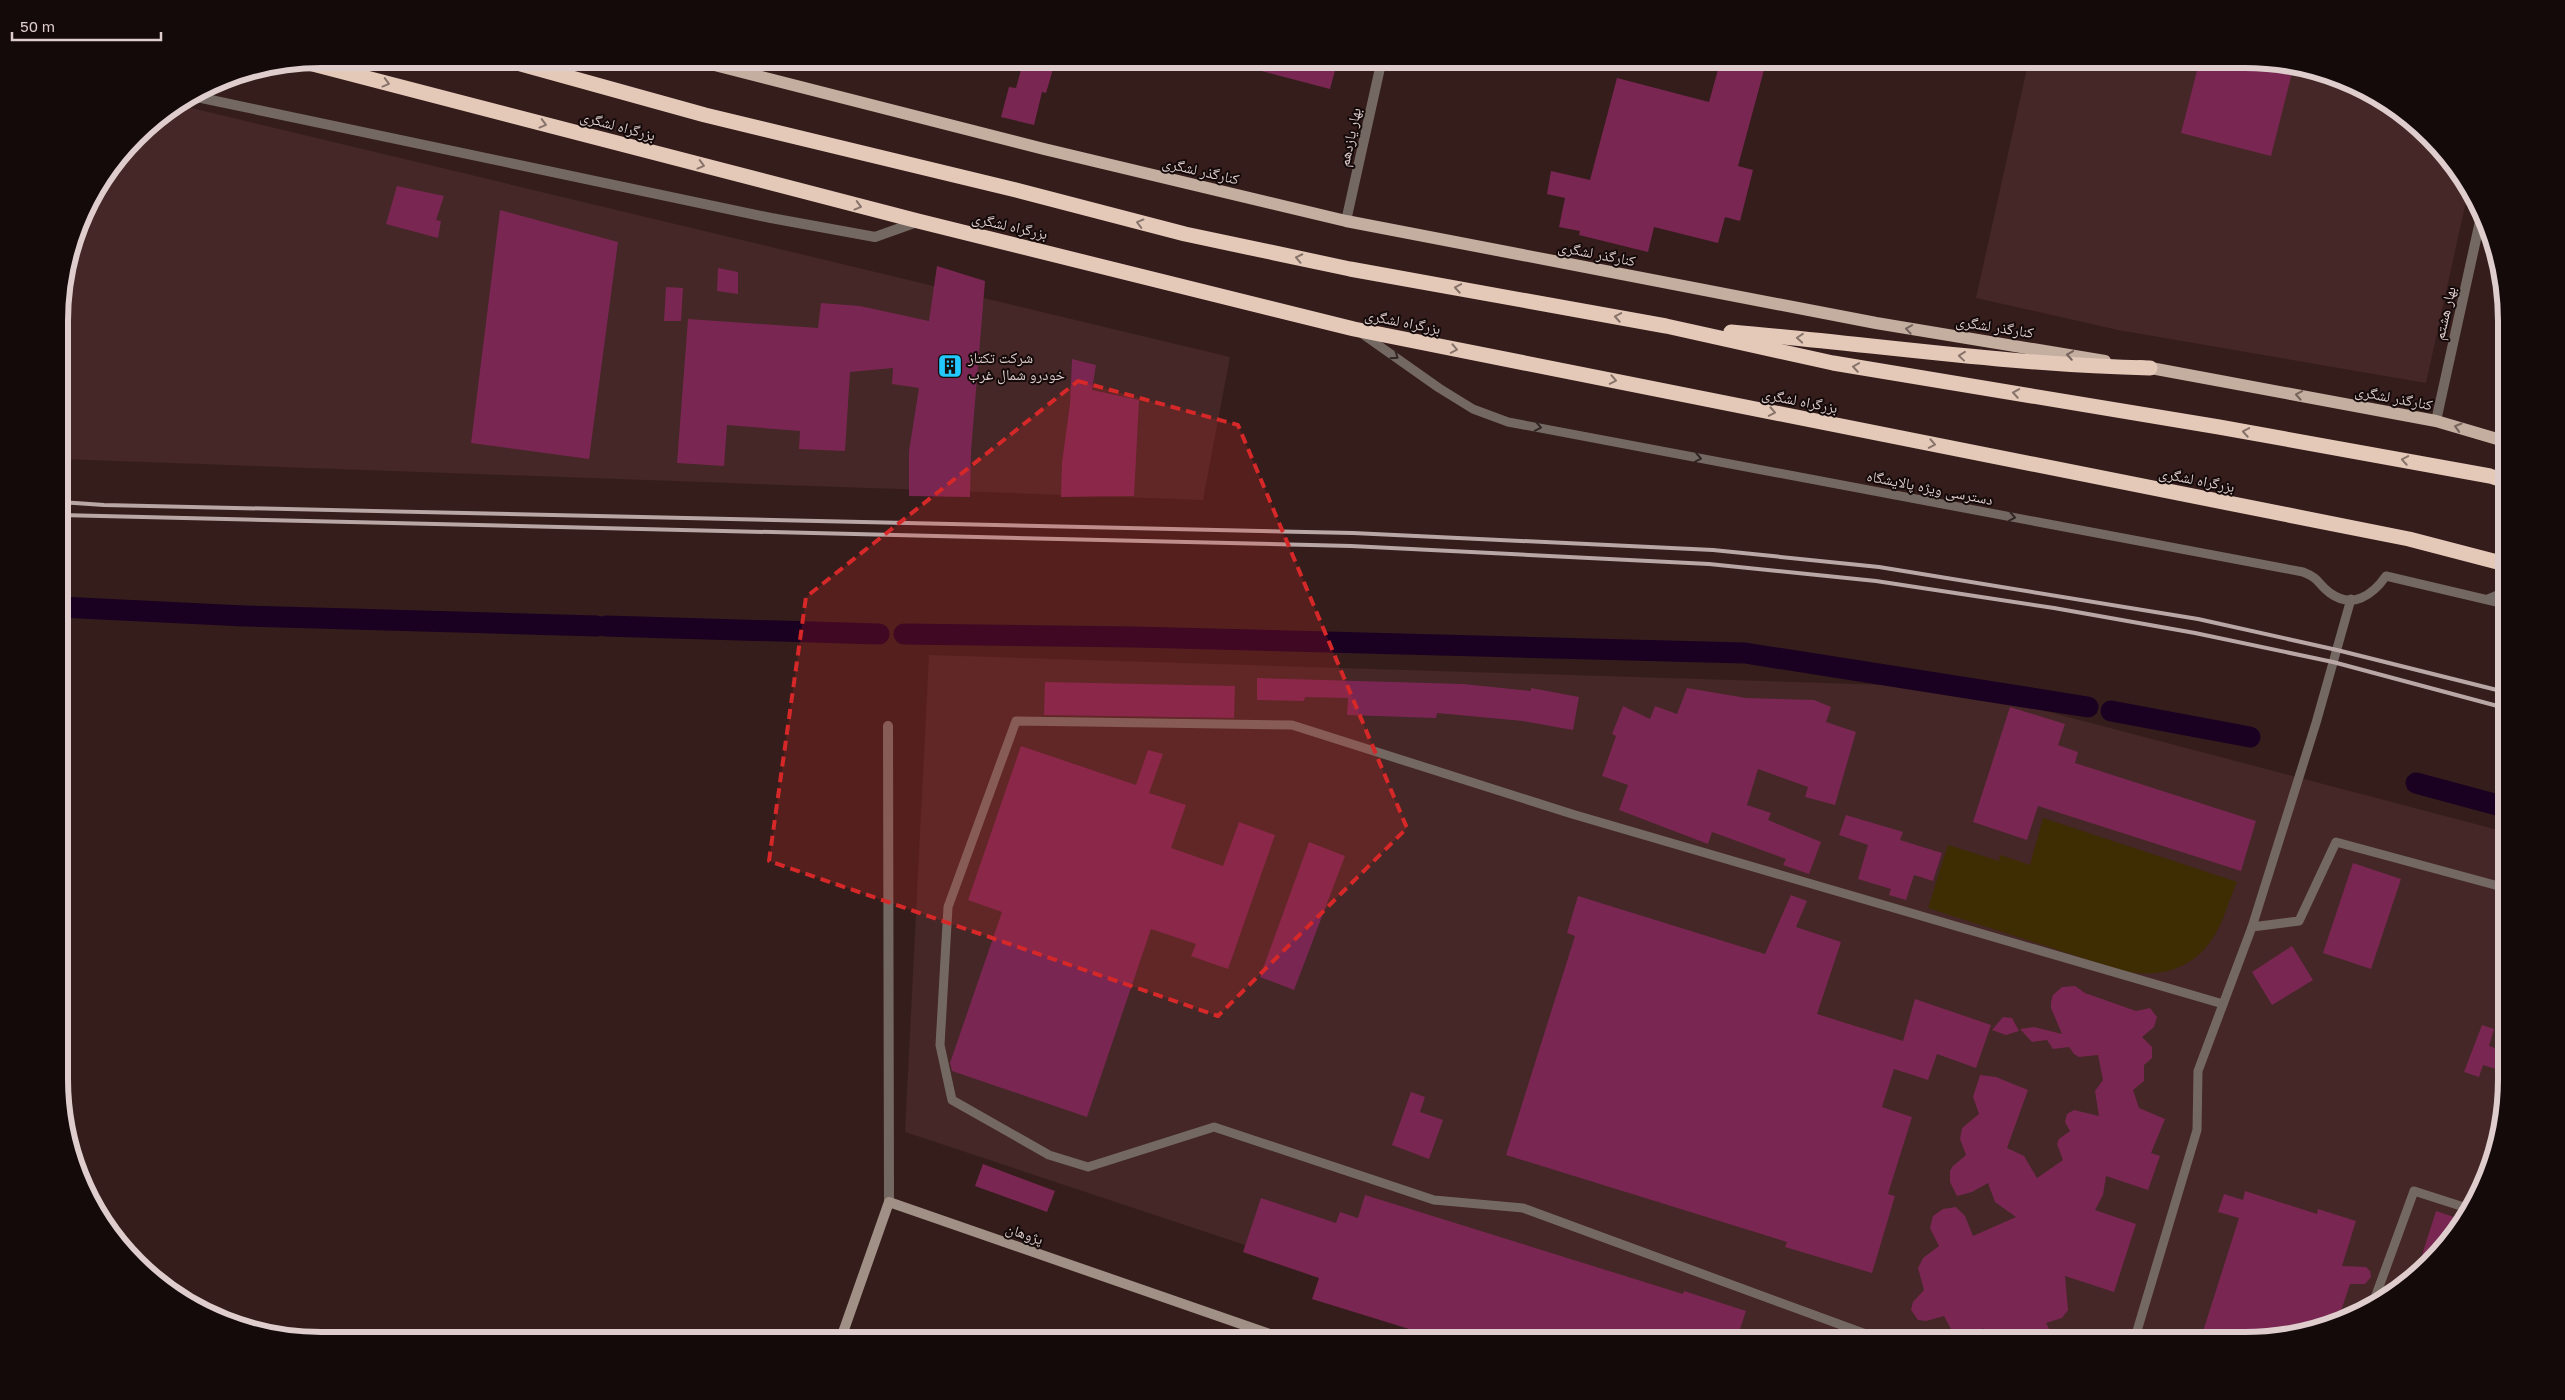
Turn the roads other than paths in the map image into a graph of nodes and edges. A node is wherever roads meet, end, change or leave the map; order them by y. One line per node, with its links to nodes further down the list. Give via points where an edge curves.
1 (324, 67): 6 (highway, بزرگراه لشگری, one-way to 6)
2 (532, 67): 9 (highway, one-way to 2, via 1350,269 1185,234 705,115)
3 (722, 67): 7 (main road, کنارگذر لشگری, via 1044,149)
4 (1380, 67): 7 (street, بهار یازدهم)
5 (201, 98): 6 (street, via 771,218 875,236)
6 (918, 221): 10 (highway, بزرگراه لشگری)
7 (1346, 221): 11 (main road, کنارگذر لشگری, one-way to 7, via 1876,323)
8 (2479, 226): 12 (street, بهار هشتم)
9 (1666, 326): 11 (highway, one-way to 9, via 2022,362); 14 (highway, one-way to 9, via 2219,427 1833,363)
10 (1354, 329): 15 (highway, بزرگراه لشگری, one-way to 15, via 2399,537); 17 (lane, دسترسی ویژه پالایشگاه, one-way to 17, via 1473,409 1508,422 2303,572 2317,577 2332,595)
11 (2150, 368): 12 (main road, کنارگذر لشگری, one-way to 11)
12 (2436, 421): 13 (main road, کنارگذر لشگری, one-way to 12)
13 (2498, 440)
14 (2498, 479)
15 (2498, 562)
16 (2498, 595): 18 (lane)
17 (2351, 600): 18 (lane, via 2371,594 2386,576); 22 (lane)
18 (2488, 600): 19 (lane)
19 (2498, 602)
20 (888, 726): 24 (street)
21 (2498, 886): 22 (lane, via 2336,842 2298,921)
22 (2252, 927): 23 (lane)
23 (2223, 1004): 29 (lane, via 1572,814 1292,725 1016,721 948,907 940,1045 952,1100 1049,1155 1088,1167 1214,1128 1434,1200 1522,1208); 30 (lane, via 2198,1071 2197,1130)
24 (890, 1202): 27 (main road); 28 (main road, پژوهان)
25 (2463, 1207): 26 (lane, via 2414,1191)
26 (2376, 1296)
27 (843, 1332)
28 (1264, 1332)
29 (1860, 1332)
30 (2137, 1332)

